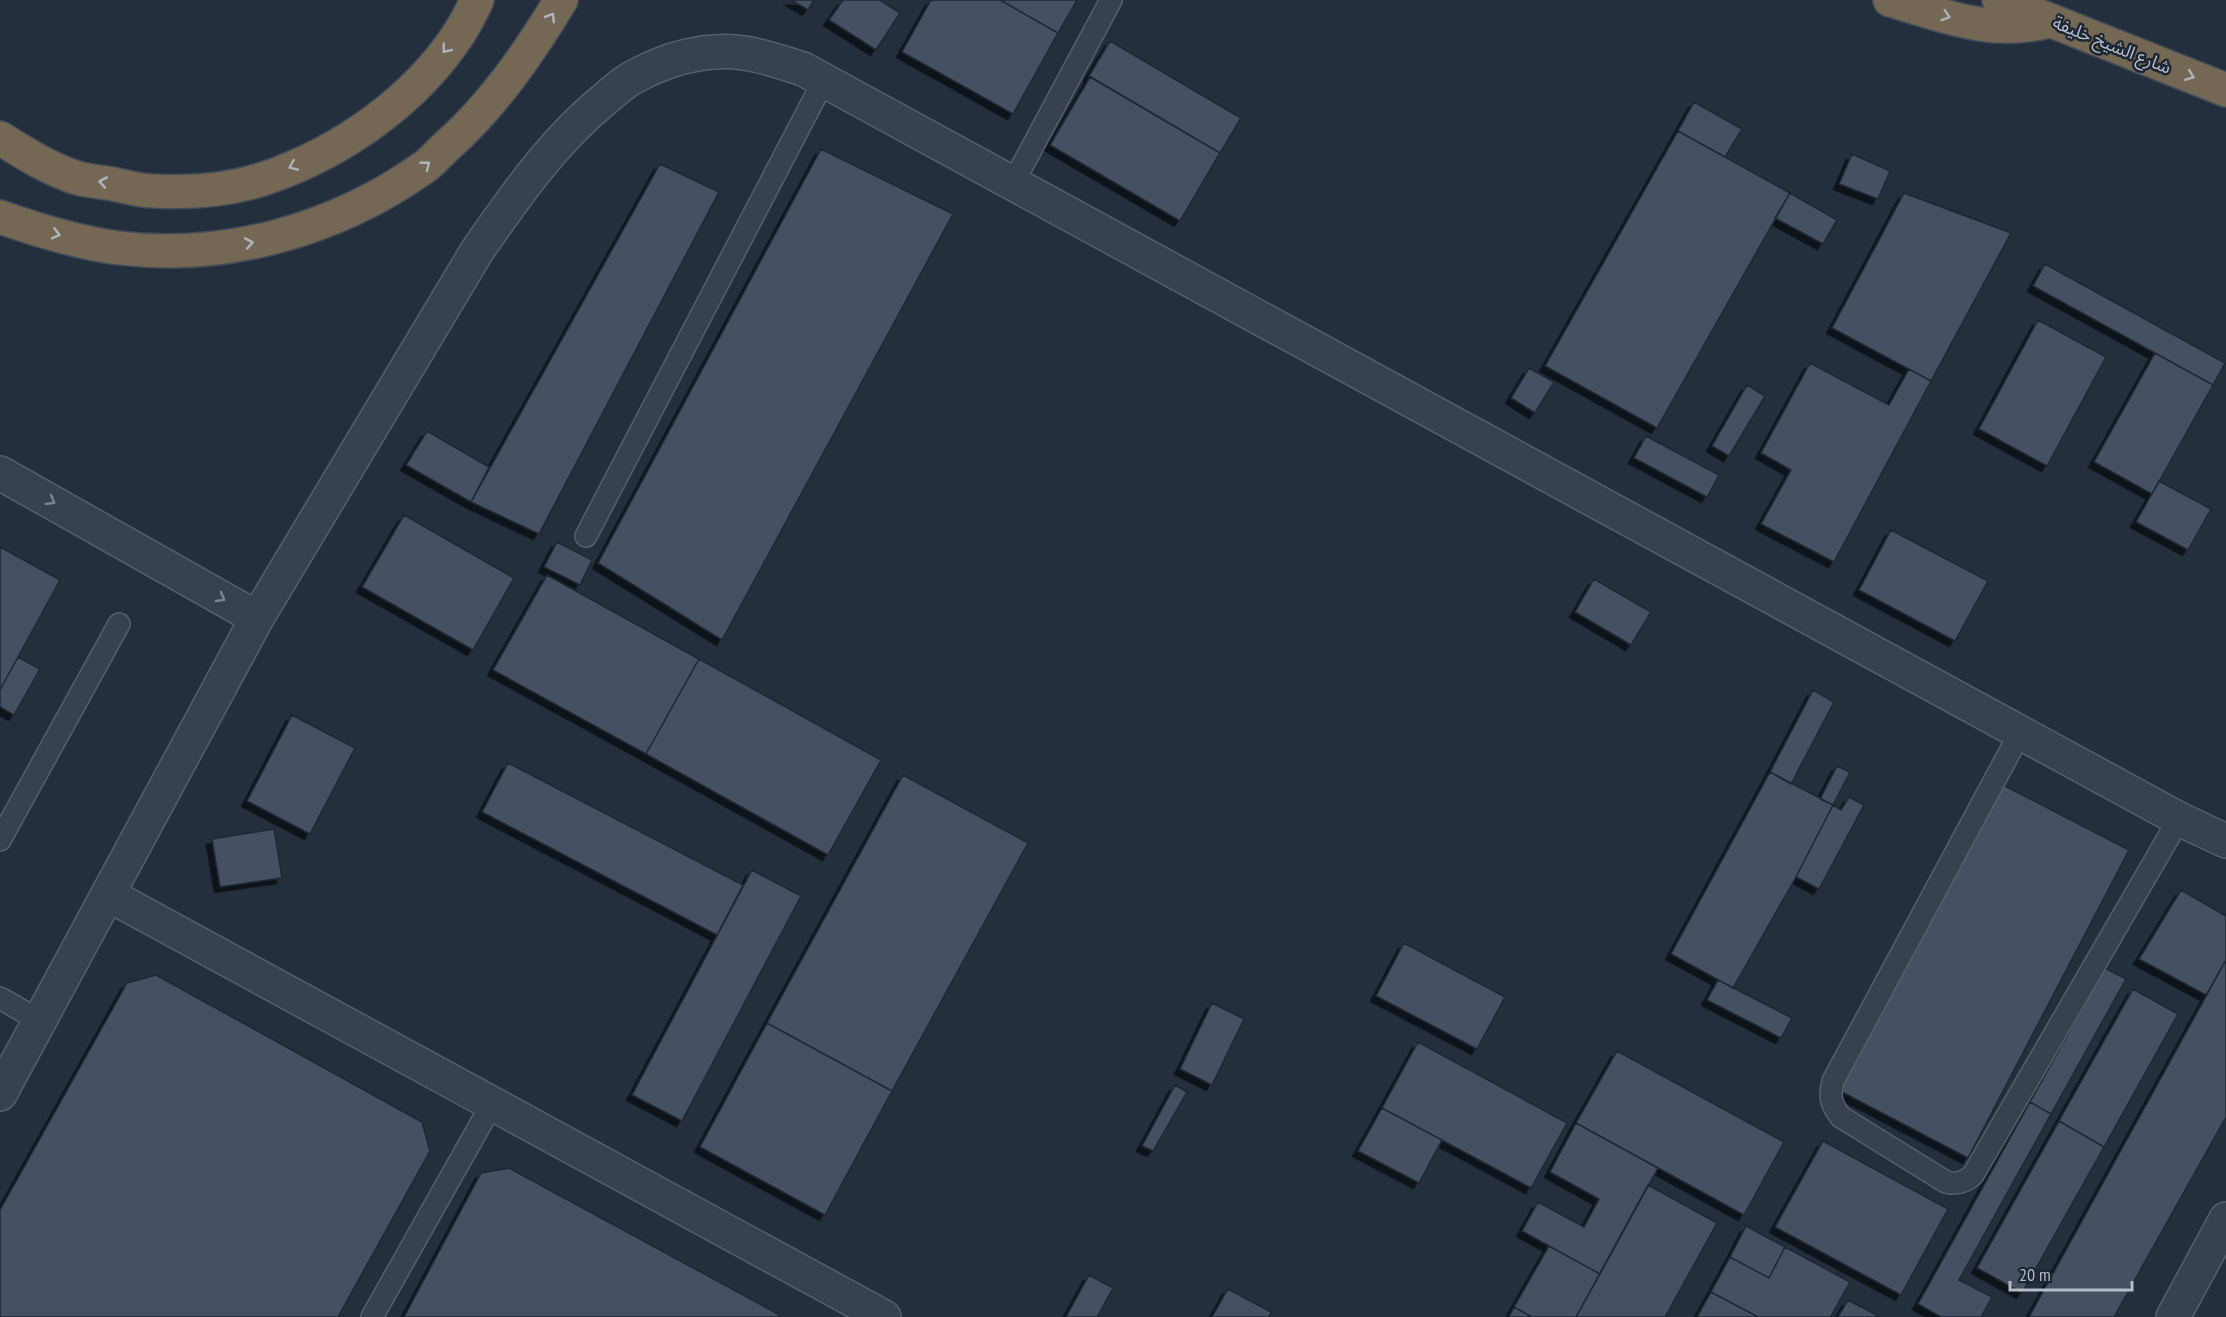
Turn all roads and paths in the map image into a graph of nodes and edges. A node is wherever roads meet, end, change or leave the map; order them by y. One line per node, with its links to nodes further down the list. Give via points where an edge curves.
1 (477, 0): 9 (highway, one-way to 9, via 459,33 425,75 374,121 345,141 266,178 206,190 152,191 77,178)
2 (561, 0): 11 (highway, one-way to 2, via 118,248 171,251 218,249 272,239 328,220 425,167 467,128 504,84)
3 (1111, 0): 10 (lane)
4 (1890, 0): 6 (highway, one-way to 6, via 1988,27 2020,27)
5 (1999, 0): 6 (highway, شارع الشيخ خليفة)
6 (2051, 20): 8 (highway, شارع الشيخ خليفة, one-way to 8)
7 (824, 80): 10 (street); 13 (lane); 14 (street, via 760,55 715,51 671,60 630,79 586,114 524,186 477,251)
8 (2226, 90)
9 (0, 138)
10 (1012, 183): 16 (street)
11 (0, 217)
12 (0, 472): 14 (street, one-way to 14)
13 (586, 536)
14 (256, 618): 20 (street)
15 (119, 624): 18 (lane)
16 (2020, 733): 17 (street); 17 (lane, via 1830,1091 1830,1101 1841,1117 1946,1182 1961,1183 1973,1175)
17 (2179, 819): 19 (street)
18 (0, 840)
19 (2226, 842)
20 (109, 895): 22 (street); 24 (street)
21 (0, 998): 22 (lane)
22 (40, 1021): 23 (street)
23 (0, 1094)
24 (492, 1104): 26 (street); 27 (lane)
25 (2226, 1219): 28 (street)
26 (869, 1313)
27 (372, 1317)
28 (2173, 1317)

